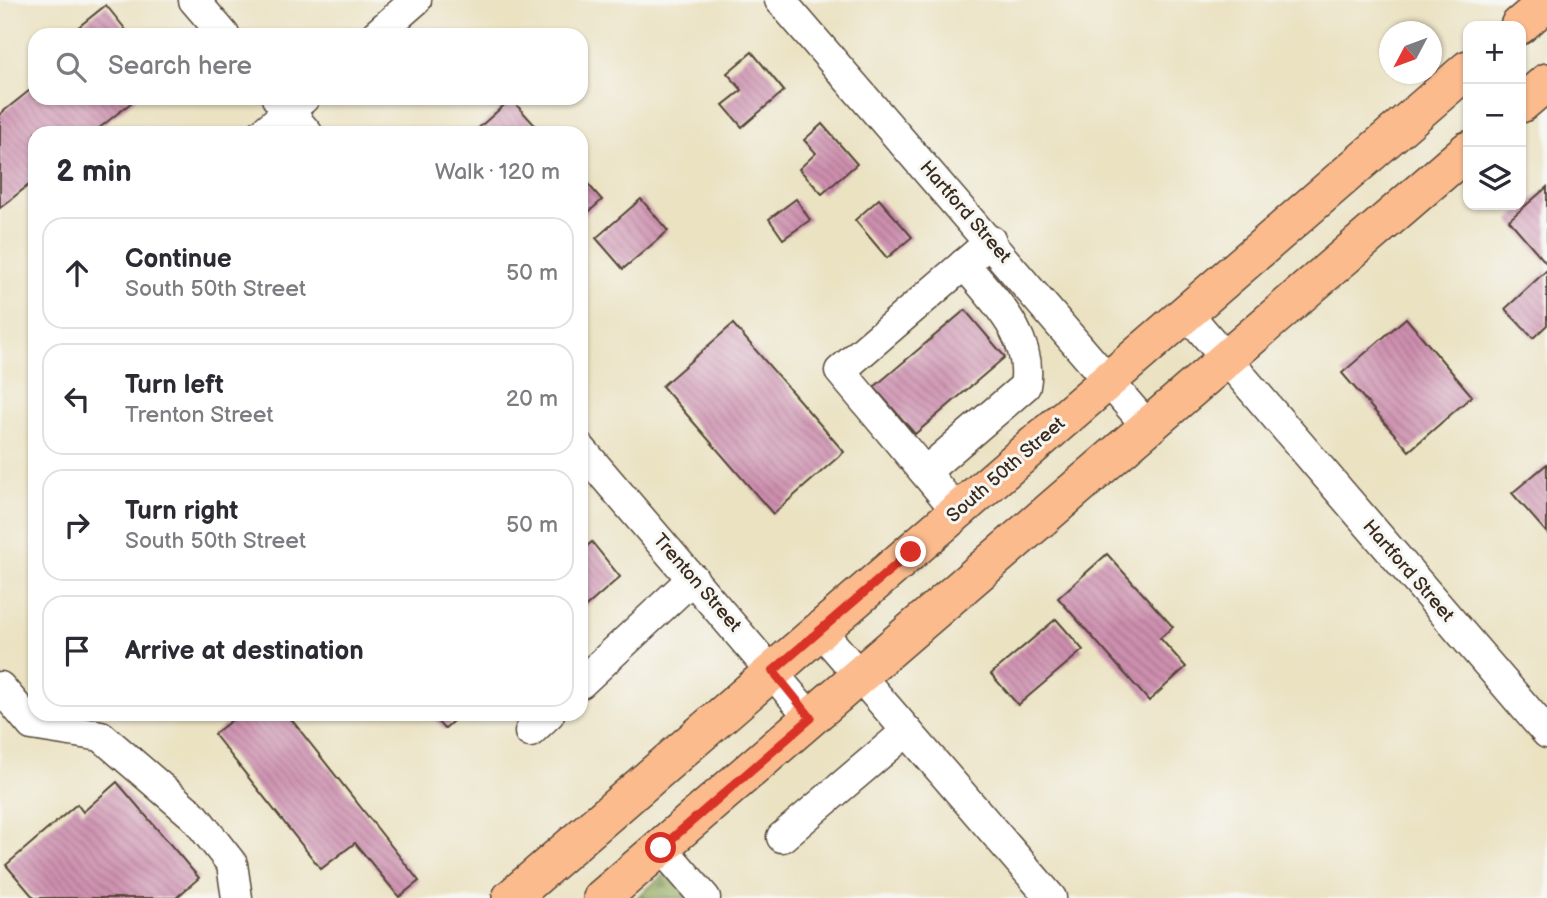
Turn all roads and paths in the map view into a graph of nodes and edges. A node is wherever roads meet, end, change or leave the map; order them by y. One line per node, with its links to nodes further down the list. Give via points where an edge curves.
1 (194, 0): 6 (street)
2 (416, 0): 7 (street)
3 (780, 0): 14 (street, Hartford Street)
4 (1547, 1): 5 (main road)
5 (1525, 21)
6 (218, 28)
7 (384, 28)
8 (1463, 73): 17 (main road, South 50th Street)
9 (1547, 82): 10 (main road)
10 (1526, 100)
11 (294, 110): 12 (street)
12 (272, 126)
13 (1463, 154): 19 (main road)
14 (991, 241): 15 (street); 16 (street, Hartford Street)
15 (964, 264): 18 (street); 23 (street, via 839,371)
16 (1035, 293): 18 (street); 20 (street, Hartford Street)
17 (1187, 313): 19 (street, Hartford Street); 20 (main road, South 50th Street)
18 (1008, 317): 23 (street, via 1028,369 1025,386)
19 (1226, 359): 21 (main road); 35 (street, Hartford Street)
20 (1110, 380): 21 (street, Hartford Street); 24 (main road, South 50th Street)
21 (1148, 427): 29 (main road)
22 (588, 457): 25 (street, Trenton Street)
23 (925, 472): 24 (street)
24 (958, 512): 26 (main road, South 50th Street)
25 (693, 578): 27 (street, Trenton Street); 28 (street)
26 (821, 630): 27 (main road, South 50th Street); 29 (street)
27 (773, 671): 31 (street, Trenton Street); 39 (main road, South 50th Street)
28 (588, 676)
29 (859, 676): 31 (main road); 34 (street)
30 (0, 687): 32 (street)
31 (811, 718): 37 (main road)
32 (28, 719)
33 (30, 721): 38 (street, via 101,736 185,808 232,864)
34 (907, 731): 36 (street); 42 (street)
35 (1547, 733)
36 (782, 837)
37 (661, 848): 40 (main road); 41 (street)
38 (237, 898)
39 (511, 898)
40 (602, 898)
41 (705, 898)
42 (1051, 898)

